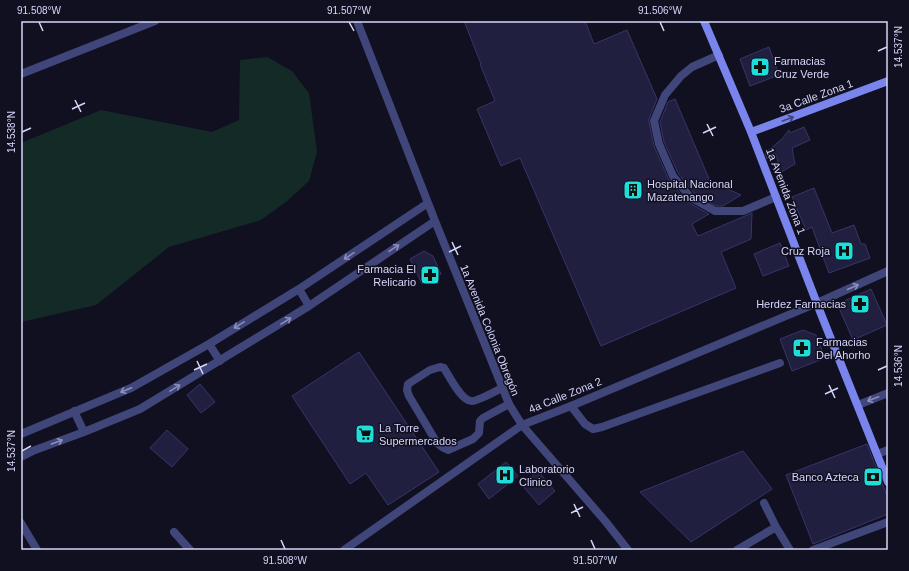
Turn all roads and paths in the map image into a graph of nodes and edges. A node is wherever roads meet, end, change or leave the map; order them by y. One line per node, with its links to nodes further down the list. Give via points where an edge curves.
1 (155, 21): 5 (street)
2 (357, 21): 9 (street, 1a Avenida Colonia Obregón)
3 (704, 21): 4 (main road, 1a Avenida Zona 1)
4 (718, 55): 7 (main road, 1a Avenida Zona 1); 8 (street, via 692,67 665,94 654,121 659,144 673,176 690,197 715,212 743,211)
5 (21, 74)
6 (888, 81): 7 (main road, 3a Calle Zona 1, one-way to 6)
7 (751, 132): 8 (main road, 1a Avenida Zona 1)
8 (776, 197): 13 (main road, 1a Avenida Zona 1)
9 (428, 203): 10 (street, 1a Avenida Colonia Obregón); 12 (street, one-way to 12)
10 (435, 221): 14 (street, one-way to 10); 18 (street, 1a Avenida Colonia Obregón)
11 (888, 272): 13 (street, 4a Calle Zona 2, one-way to 11)
12 (299, 289): 14 (street); 15 (street, one-way to 15)
13 (817, 303): 21 (main road, 1a Avenida Zona 1); 22 (street, 4a Calle Zona 2)
14 (309, 306): 16 (street, one-way to 14)
15 (208, 344): 16 (street); 23 (street, one-way to 23, via 131,388)
16 (220, 362): 25 (street, one-way to 16, via 140,409)
17 (780, 363): 22 (street, via 598,428 593,429 585,424)
18 (502, 388): 20 (street, 1a Avenida Colonia Obregón); 20 (street, via 473,401 467,401 440,366 408,384 407,390 438,443 448,450 473,439 479,433 480,421)
19 (888, 393): 21 (street, one-way to 21)
20 (508, 404): 24 (street, 1a Avenida Colonia Obregón)
21 (858, 405): 28 (main road, 1a Avenida Zona 1)
22 (571, 406): 24 (street, 4a Calle Zona 2)
23 (74, 411): 25 (street); 26 (street)
24 (522, 425): 38 (street, 4a Calle Zona 2); 39 (street, 1a Avenida Colonia Obregón)
25 (84, 432): 29 (street, one-way to 25)
26 (21, 434)
27 (888, 450): 28 (street)
28 (877, 454): 30 (main road, 1a Avenida Zona 1)
29 (21, 457)
30 (888, 482)
31 (764, 503): 34 (street)
32 (888, 522): 42 (street)
33 (21, 523): 36 (street)
34 (776, 527): 40 (street); 41 (street)
35 (174, 532): 37 (street)
36 (37, 550)
37 (190, 550)
38 (344, 550)
39 (628, 550)
40 (737, 550)
41 (790, 550)
42 (813, 550)

